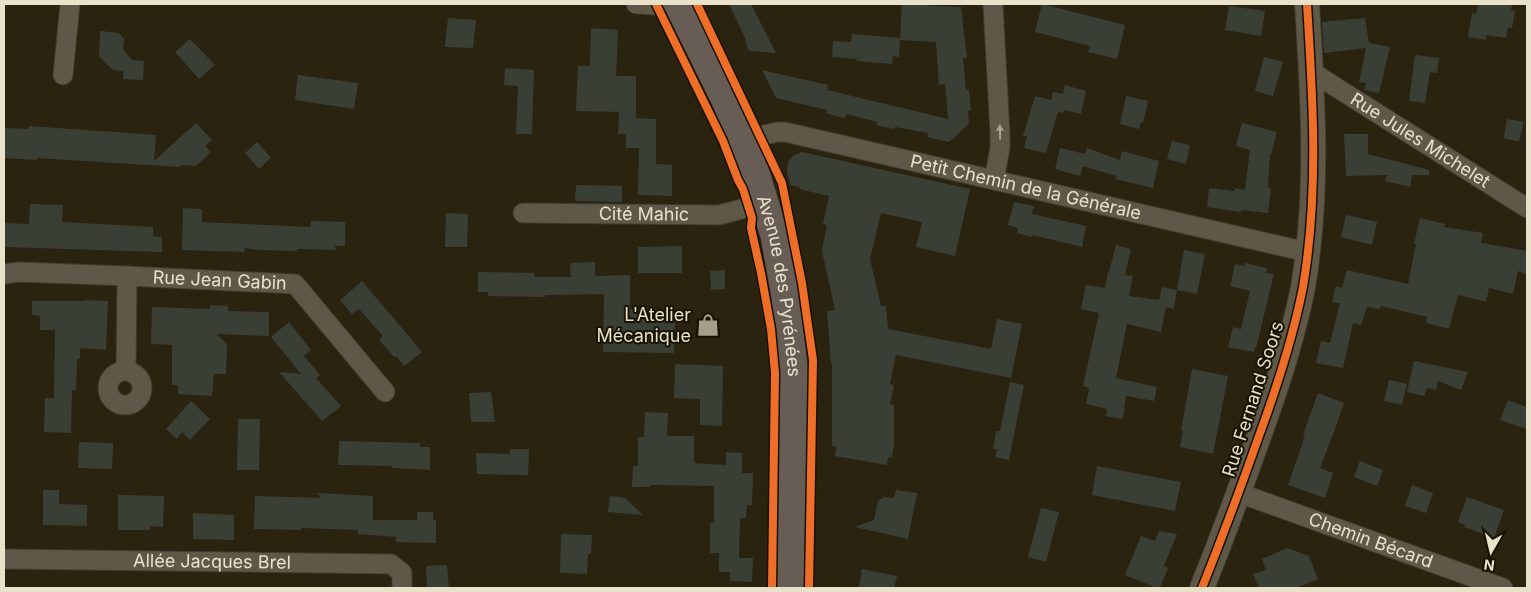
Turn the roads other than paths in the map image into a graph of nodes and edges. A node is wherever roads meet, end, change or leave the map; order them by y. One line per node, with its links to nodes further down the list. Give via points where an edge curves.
1 (70, 4): 8 (street)
2 (636, 4): 3 (street)
3 (661, 4)
4 (678, 4): 9 (main road, Avenue des Pyrénées)
5 (993, 4): 10 (street, one-way to 5, via 1000,134)
6 (1307, 4): 7 (street, Rue Fernand Soors)
7 (1312, 72): 12 (street, Rue Jules Michelet); 14 (street, Rue Fernand Soors, via 1314,161)
8 (63, 75)
9 (743, 140): 10 (street, Petit Chemin de la Générale, via 785,132); 11 (main road, Avenue des Pyrénées)
10 (994, 180): 14 (street, Petit Chemin de la Générale)
11 (765, 203): 13 (street, Cité Mahic, via 719,215); 22 (main road, Avenue des Pyrénées, via 775,236 785,294 794,372)
12 (1527, 208)
13 (523, 213)
14 (1308, 252): 19 (street, Rue Fernand Soors, via 1286,357)
15 (4, 274): 16 (street, Rue Jean Gabin)
16 (127, 276): 17 (street); 18 (street, Rue Jean Gabin, via 295,284)
17 (126, 371)
18 (385, 392)
19 (1239, 493): 23 (street, Rue Fernand Soors); 24 (street, Chemin Bécard)
20 (4, 559): 21 (street, Allée Jacques Brel, via 391,564 402,573)
21 (402, 588)
22 (792, 588)
23 (1202, 588)
24 (1503, 588)

